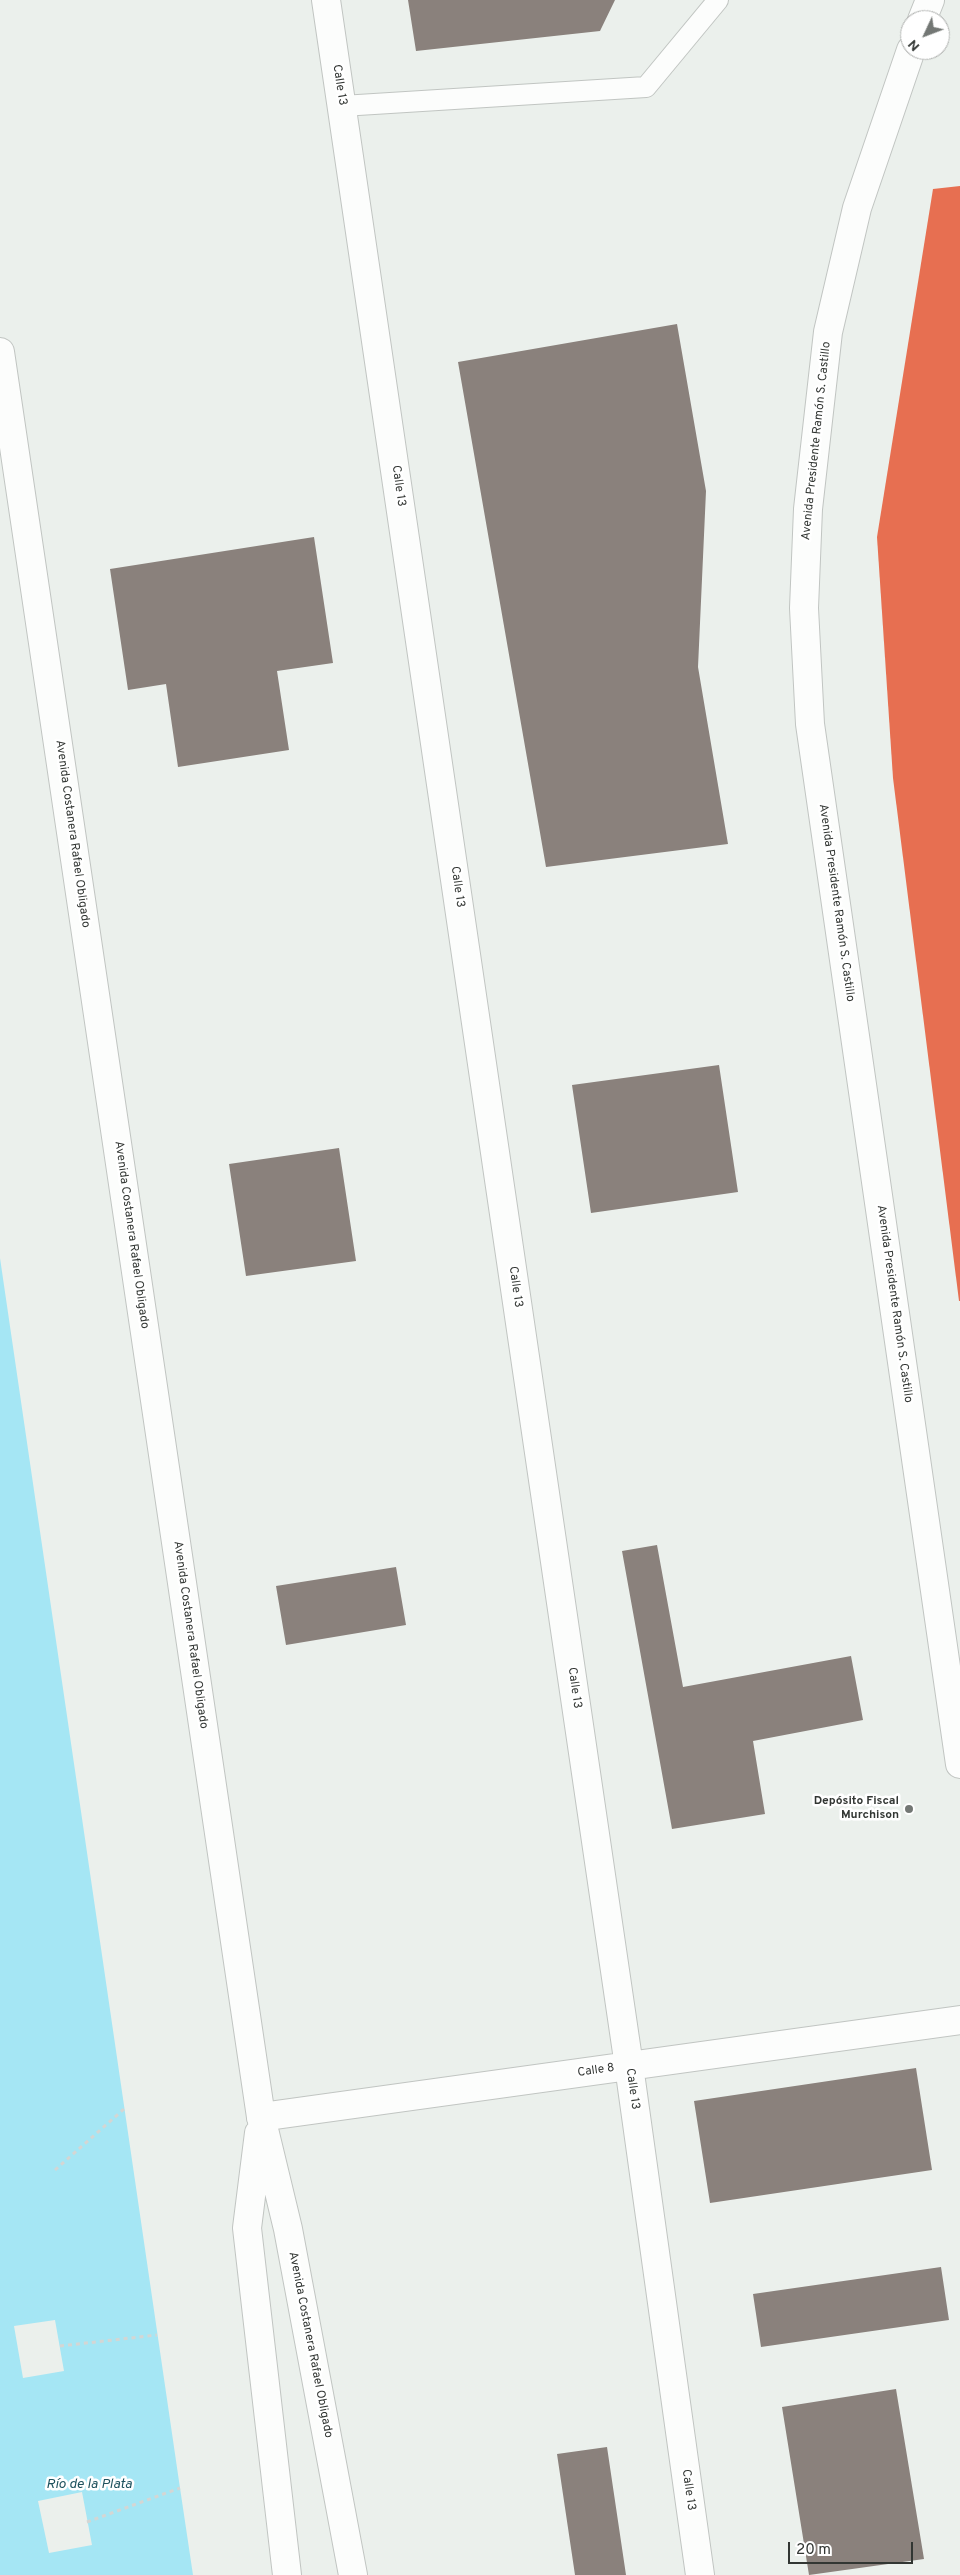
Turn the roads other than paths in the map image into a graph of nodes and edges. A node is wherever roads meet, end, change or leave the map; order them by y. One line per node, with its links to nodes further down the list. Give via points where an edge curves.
1 (326, 0): 4 (main road, Calle 13)
2 (718, 0): 4 (lane, via 646,87)
3 (908, 60): 6 (main road, Avenida Presidente Ramón S. Castillo, via 857,208 828,332 808,508 804,608 810,724)
4 (342, 106): 8 (main road, Calle 13)
5 (0, 352): 9 (main road, Avenida Costanera Rafael Obligado)
6 (960, 1764)
7 (960, 2020): 8 (main road, Calle 8)
8 (629, 2066): 9 (main road, Calle 8); 12 (main road, Calle 13)
9 (261, 2117): 10 (main road, Avenida Costanera Rafael Obligado, via 247,2228); 11 (main road, Avenida Costanera Rafael Obligado, via 288,2229)
10 (287, 2575)
11 (353, 2575)
12 (700, 2575)

